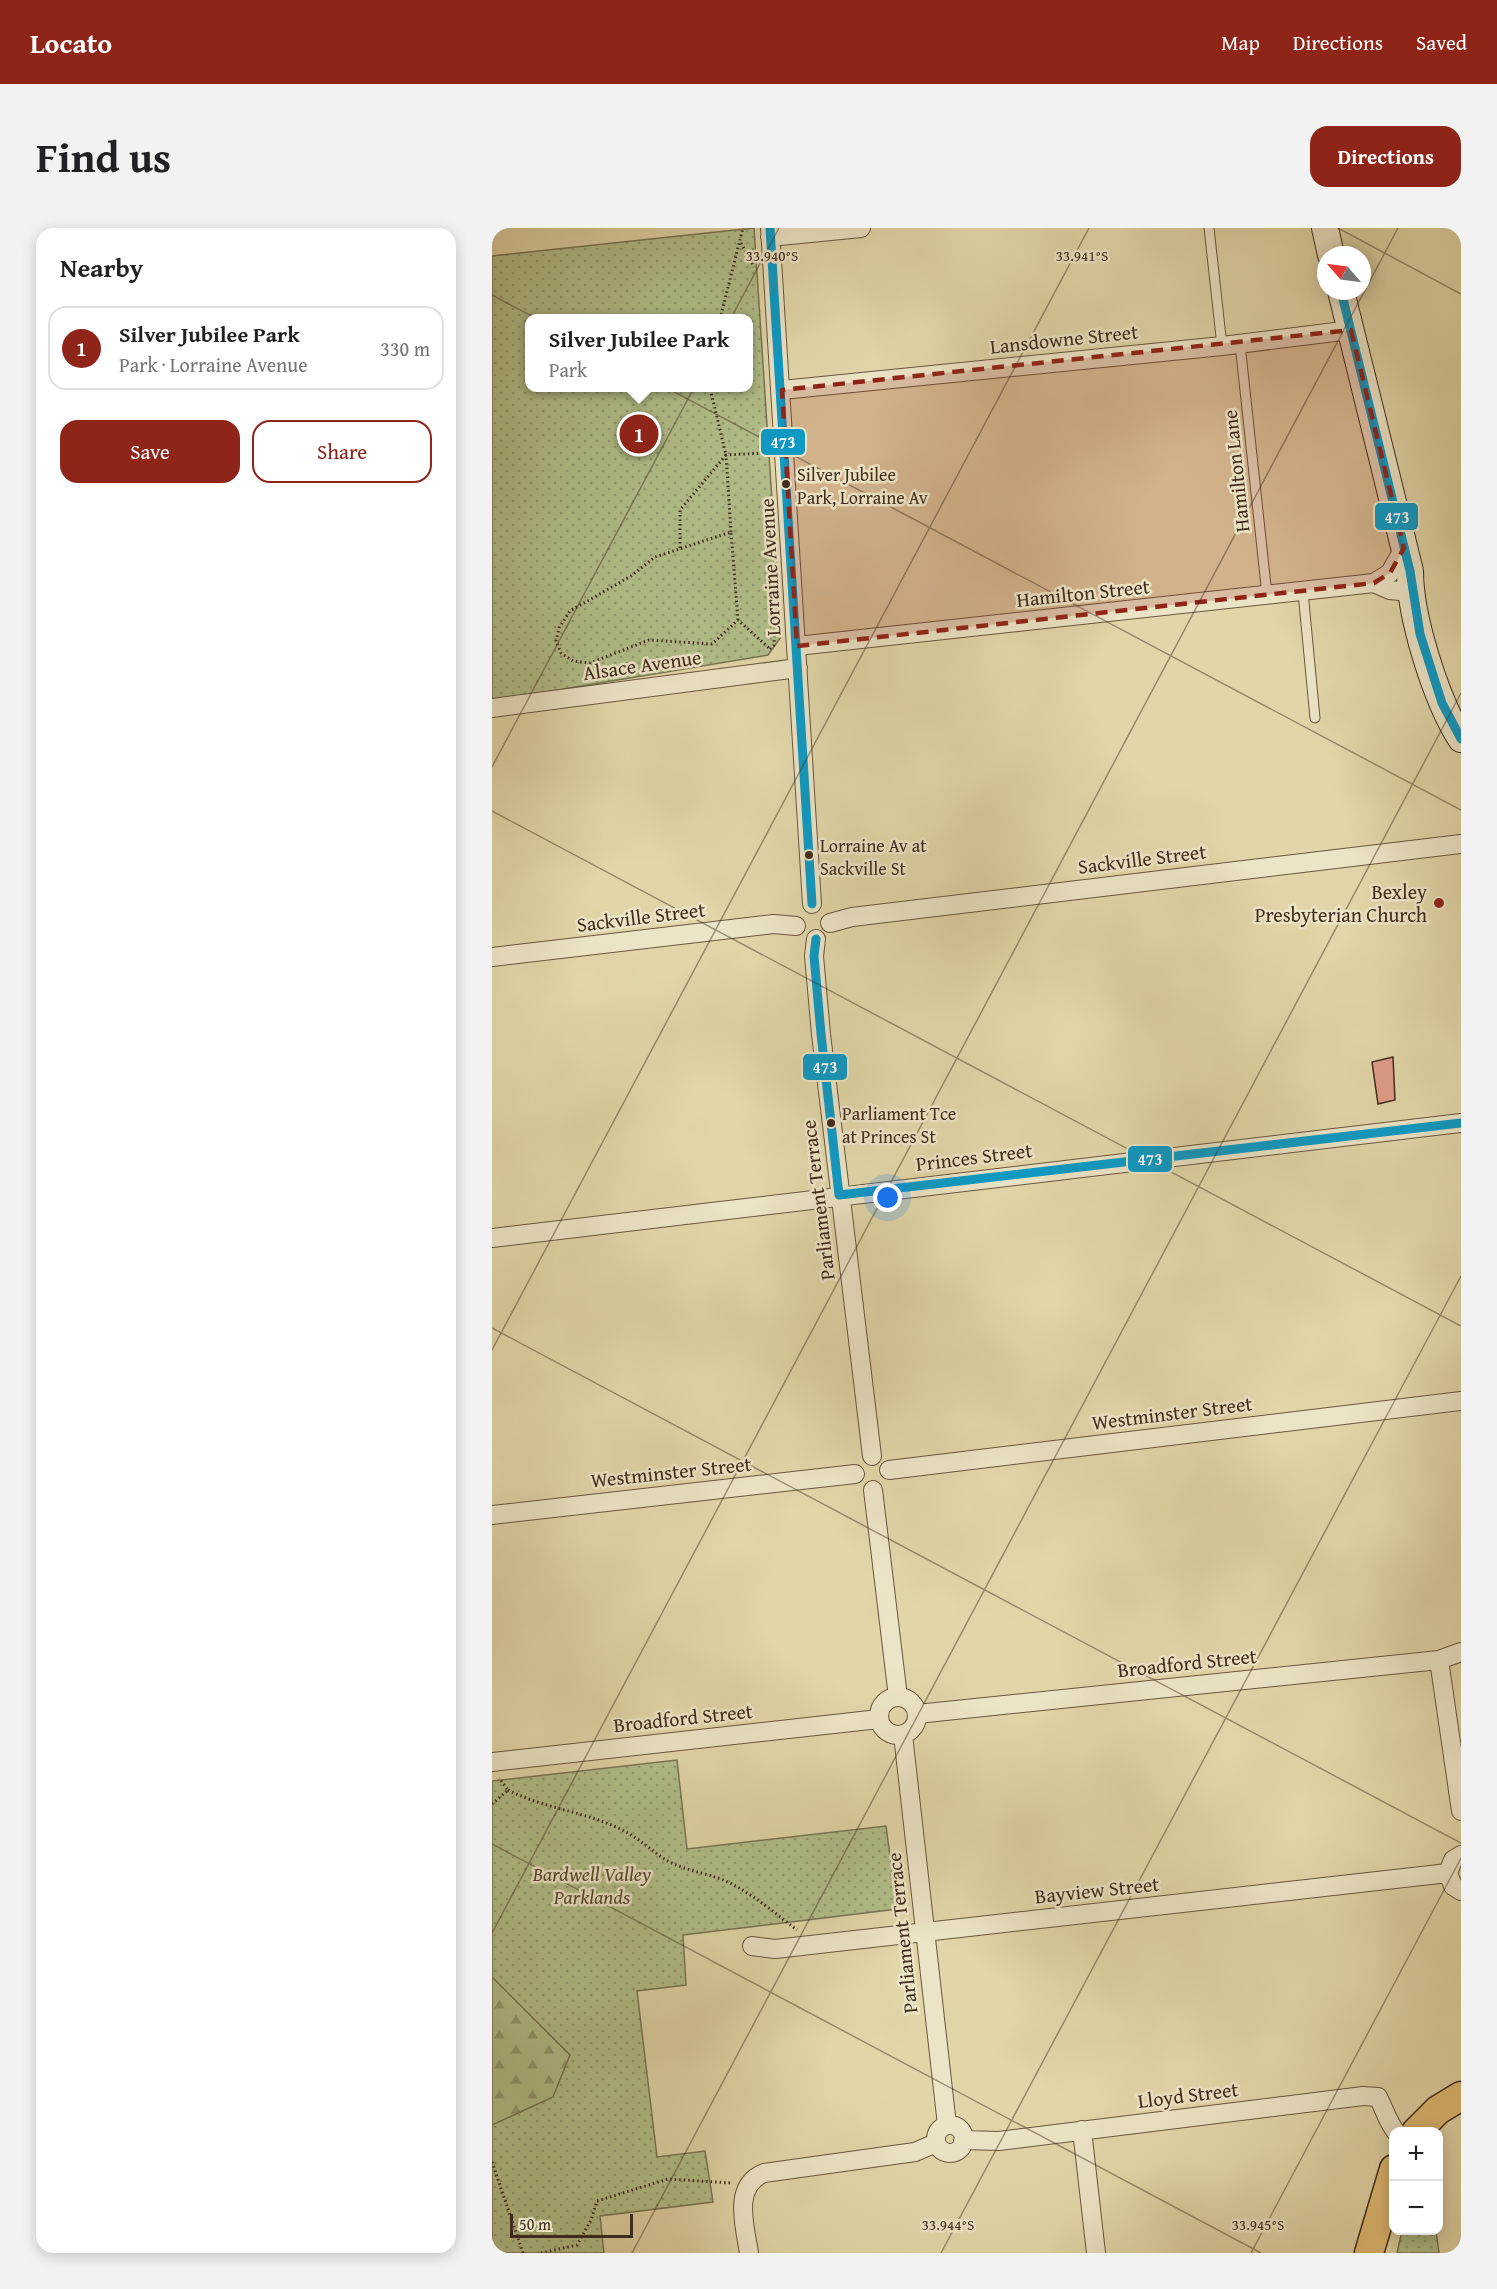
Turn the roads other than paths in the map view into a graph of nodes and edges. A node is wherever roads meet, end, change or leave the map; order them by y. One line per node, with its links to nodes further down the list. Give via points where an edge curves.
1 (861, 228): 4 (street)
2 (1209, 228): 8 (lane, Hamilton Lane)
3 (1324, 228): 5 (street)
4 (770, 232): 9 (street, Lorraine Avenue)
5 (1329, 246)
6 (1343, 300): 7 (street)
7 (1351, 330): 8 (street, Lansdowne Street); 10 (street)
8 (1231, 345): 9 (street, Lansdowne Street); 14 (lane, Hamilton Lane)
9 (782, 390): 15 (street, Lorraine Avenue)
10 (1404, 548): 11 (street, via 1390,573); 13 (street)
11 (1374, 583): 12 (street, Hamilton Street); 13 (street, Hamilton Street)
12 (1303, 592): 14 (street, Hamilton Street); 18 (lane)
13 (1410, 592): 19 (street, via 1437,691)
14 (1267, 595): 15 (street, Hamilton Street)
15 (797, 646): 16 (street, Lorraine Avenue)
16 (798, 668): 17 (street, Alsace Avenue); 21 (street, Lorraine Avenue)
17 (492, 708)
18 (1315, 718)
19 (1461, 739)
20 (1461, 844): 22 (street, Sackville Street)
21 (812, 904): 22 (street, via 827,912); 23 (street, via 798,911)
22 (830, 922): 24 (street, via 825,933)
23 (796, 926): 24 (street, via 805,938); 25 (street, Sackville Street, via 774,924)
24 (816, 939): 27 (street, Parliament Terrace, via 820,1023)
25 (492, 957)
26 (1461, 1123): 27 (street, Princes Street)
27 (840, 1195): 28 (street, Princes Street); 30 (street, Parliament Terrace)
28 (492, 1238)
29 (1461, 1401): 31 (street, Westminster Street)
30 (872, 1456): 31 (street, via 882,1460); 32 (street, via 860,1462)
31 (889, 1470): 33 (street, via 883,1486)
32 (855, 1474): 33 (street, via 860,1485); 34 (street, Westminster Street)
33 (873, 1490): 37 (street)
34 (492, 1515)
35 (1461, 1652): 36 (street, Broadford Street)
36 (1439, 1660): 38 (street, Broadford Street); 42 (street)
37 (898, 1697): 38 (street, via 910,1701); 39 (street, via 882,1705)
38 (917, 1714): 40 (street, via 912,1730)
39 (879, 1719): 40 (street, via 887,1732); 41 (street, Broadford Street)
40 (903, 1735): 46 (street, Parliament Terrace)
41 (494, 1767)
42 (1461, 1811)
43 (1461, 1855): 44 (street, via 1453,1860)
44 (1448, 1873): 45 (street, via 1453,1886); 46 (street, Bayview Street)
45 (1461, 1890)
46 (924, 1932): 47 (street, Bayview Street, via 775,1949); 49 (street, Parliament Terrace)
47 (752, 1946)
48 (1461, 2096): 51 (main road, via 1438,2110)
49 (947, 2125): 53 (street, via 959,2129); 54 (street, via 938,2132)
50 (1393, 2127): 52 (street, Lloyd Street, via 1378,2097 1363,2096)
51 (1421, 2127)
52 (1082, 2130): 53 (street, Lloyd Street, via 999,2141); 57 (street)
53 (963, 2140): 54 (street, via 954,2152 943,2151)
54 (936, 2143): 56 (street, via 915,2152 764,2173 748,2183 743,2203)
55 (1390, 2181): 58 (main road)
56 (749, 2253)
57 (1095, 2253)
58 (1369, 2253)

